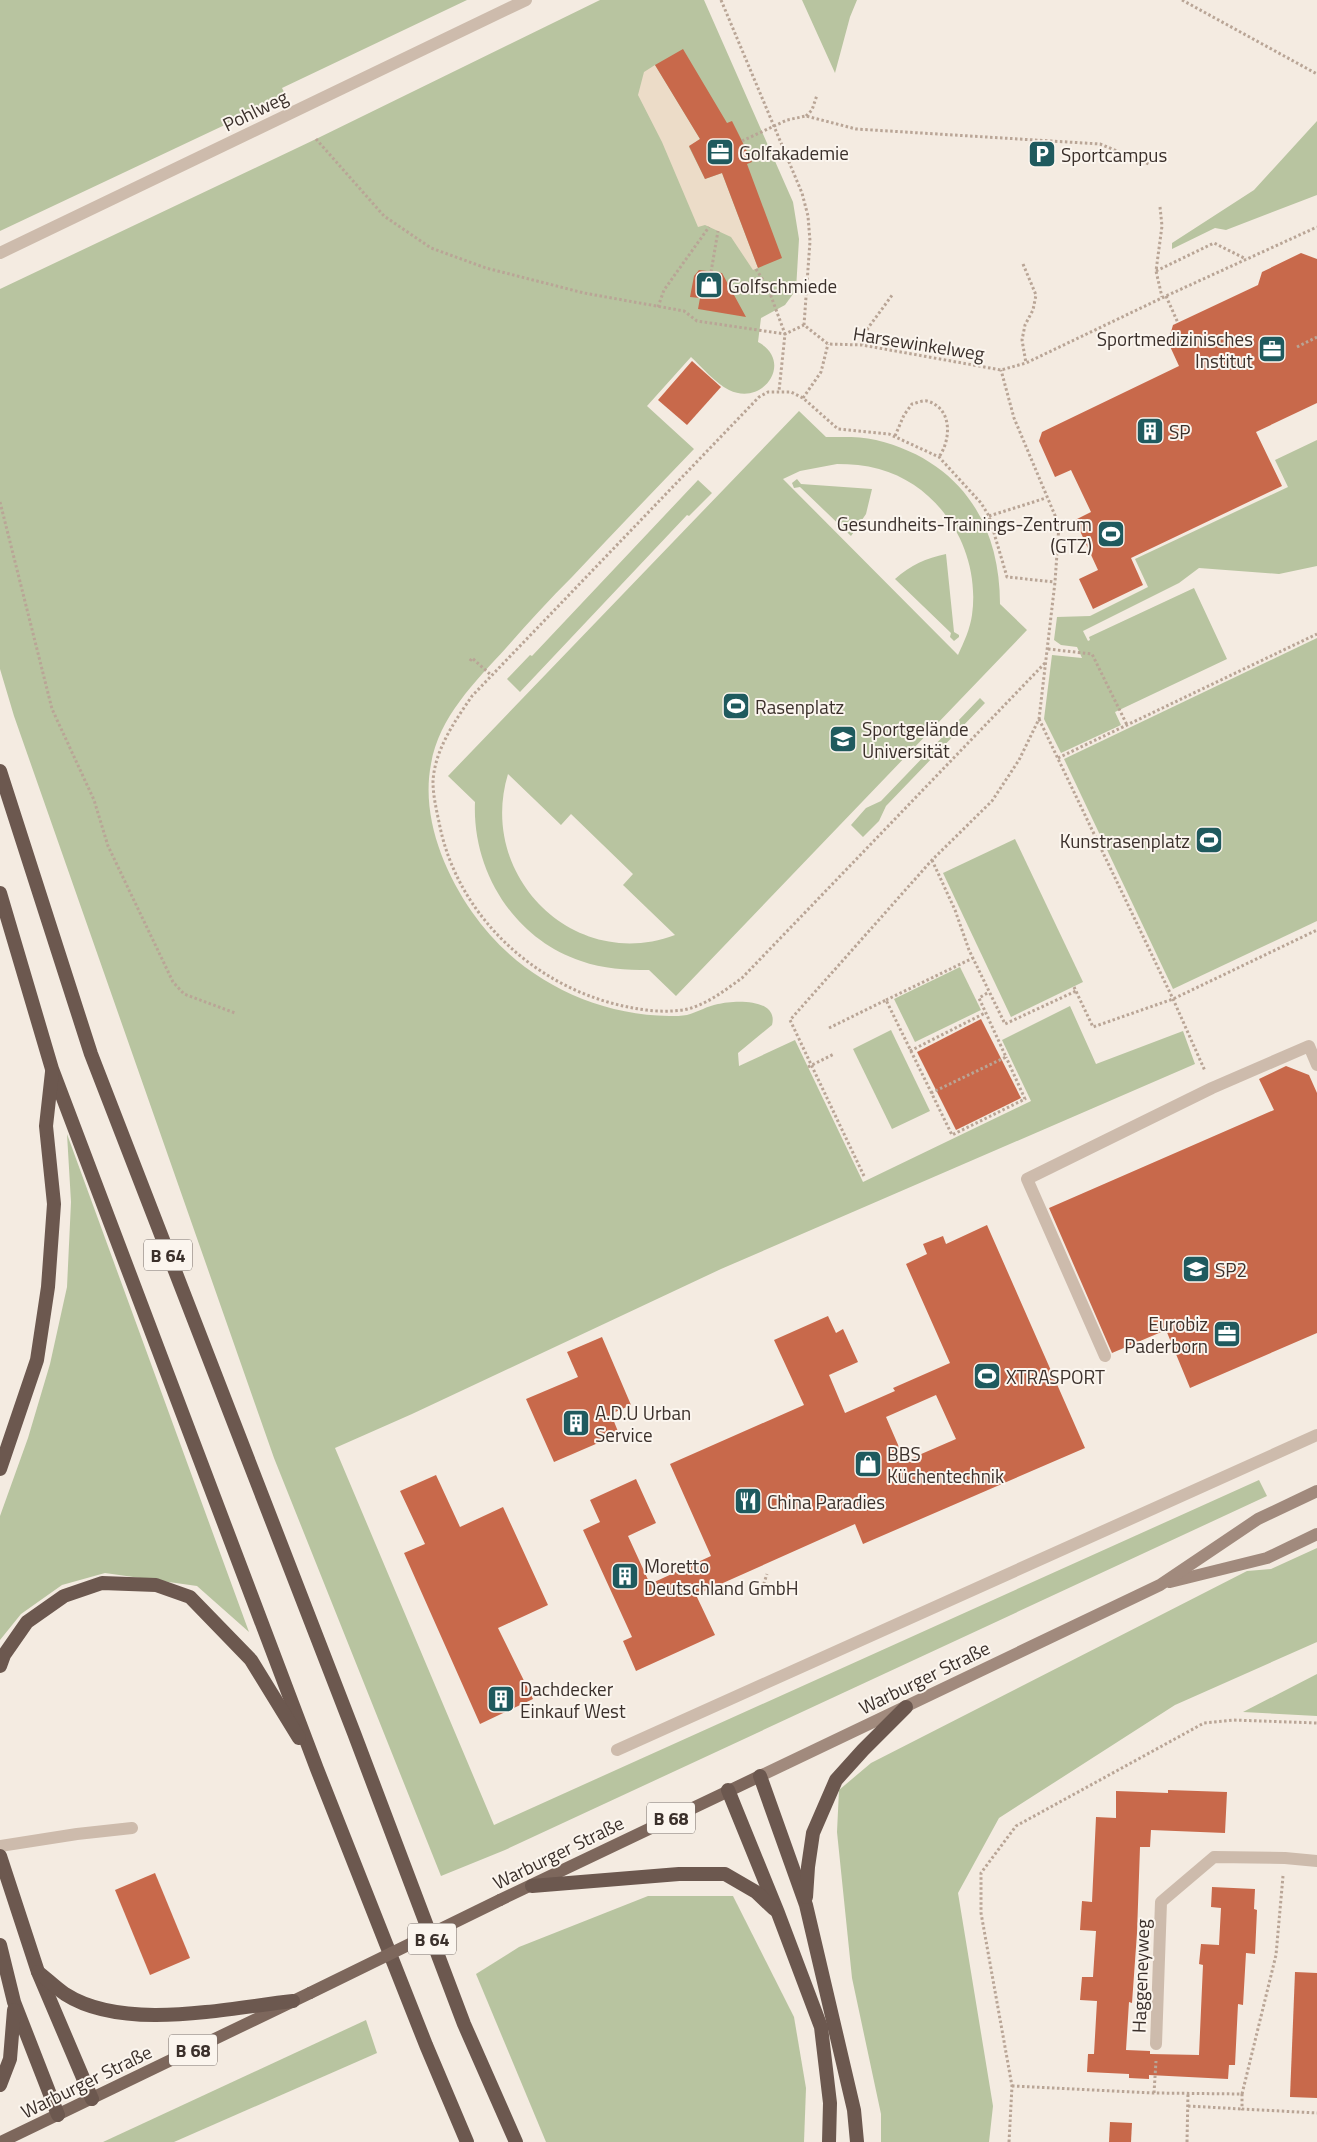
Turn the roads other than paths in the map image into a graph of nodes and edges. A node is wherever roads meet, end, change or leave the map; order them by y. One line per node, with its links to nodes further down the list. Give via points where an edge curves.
1 (526, 0): 2 (street, Pohlweg)
2 (0, 253)
3 (0, 770): 36 (highway, B 64, via 91,1054 464,2024)
4 (0, 894): 6 (highway, B 64)
5 (1317, 1065): 7 (street, via 1309,1046 1212,1088 1027,1179)
6 (52, 1069): 9 (highway, via 46,1126 54,1204 48,1287 37,1360); 16 (highway, B 64)
7 (1105, 1356)
8 (1317, 1435): 15 (street)
9 (0, 1469)
10 (1317, 1491): 12 (main road, Warburger Straße, via 1258,1519)
11 (1317, 1534): 12 (main road, Warburger Straße, via 1267,1558)
12 (1160, 1585): 14 (main road, Warburger Straße)
13 (0, 1666): 16 (highway, via 27,1622 64,1596 102,1583 156,1584 190,1597 251,1660)
14 (906, 1707): 17 (main road, Warburger Straße); 24 (highway, via 836,1780 814,1833)
15 (617, 1750)
16 (317, 1769): 35 (highway, B 64)
17 (760, 1776): 18 (main road, Warburger Straße); 24 (highway)
18 (728, 1790): 23 (main road, Warburger Straße / B 68); 25 (highway)
19 (132, 1828): 20 (street)
20 (0, 1846)
21 (0, 1856): 27 (highway)
22 (1317, 1862): 30 (street, Haggeneyweg, via 1214,1857 1161,1902)
23 (532, 1886): 25 (highway, via 679,1874 725,1874 756,1892); 28 (main road, Warburger Straße / B 68, bridge)
24 (806, 1905): 38 (highway, via 854,2110)
25 (778, 1913): 37 (highway, via 821,2027 830,2103)
26 (0, 1945): 29 (highway)
27 (38, 1972): 28 (highway, via 65,1994 95,2007 127,2014 160,2016); 32 (highway)
28 (294, 2001): 32 (main road, Warburger Straße / B 68)
29 (14, 2002): 31 (highway, via 14,2036); 33 (highway)
30 (1156, 2044)
31 (0, 2085)
32 (92, 2099): 33 (main road, Warburger Straße / B 68)
33 (58, 2116): 34 (main road, Warburger Straße / B 68)
34 (1, 2142)
35 (467, 2142)
36 (516, 2142)
37 (829, 2142)
38 (857, 2142)

